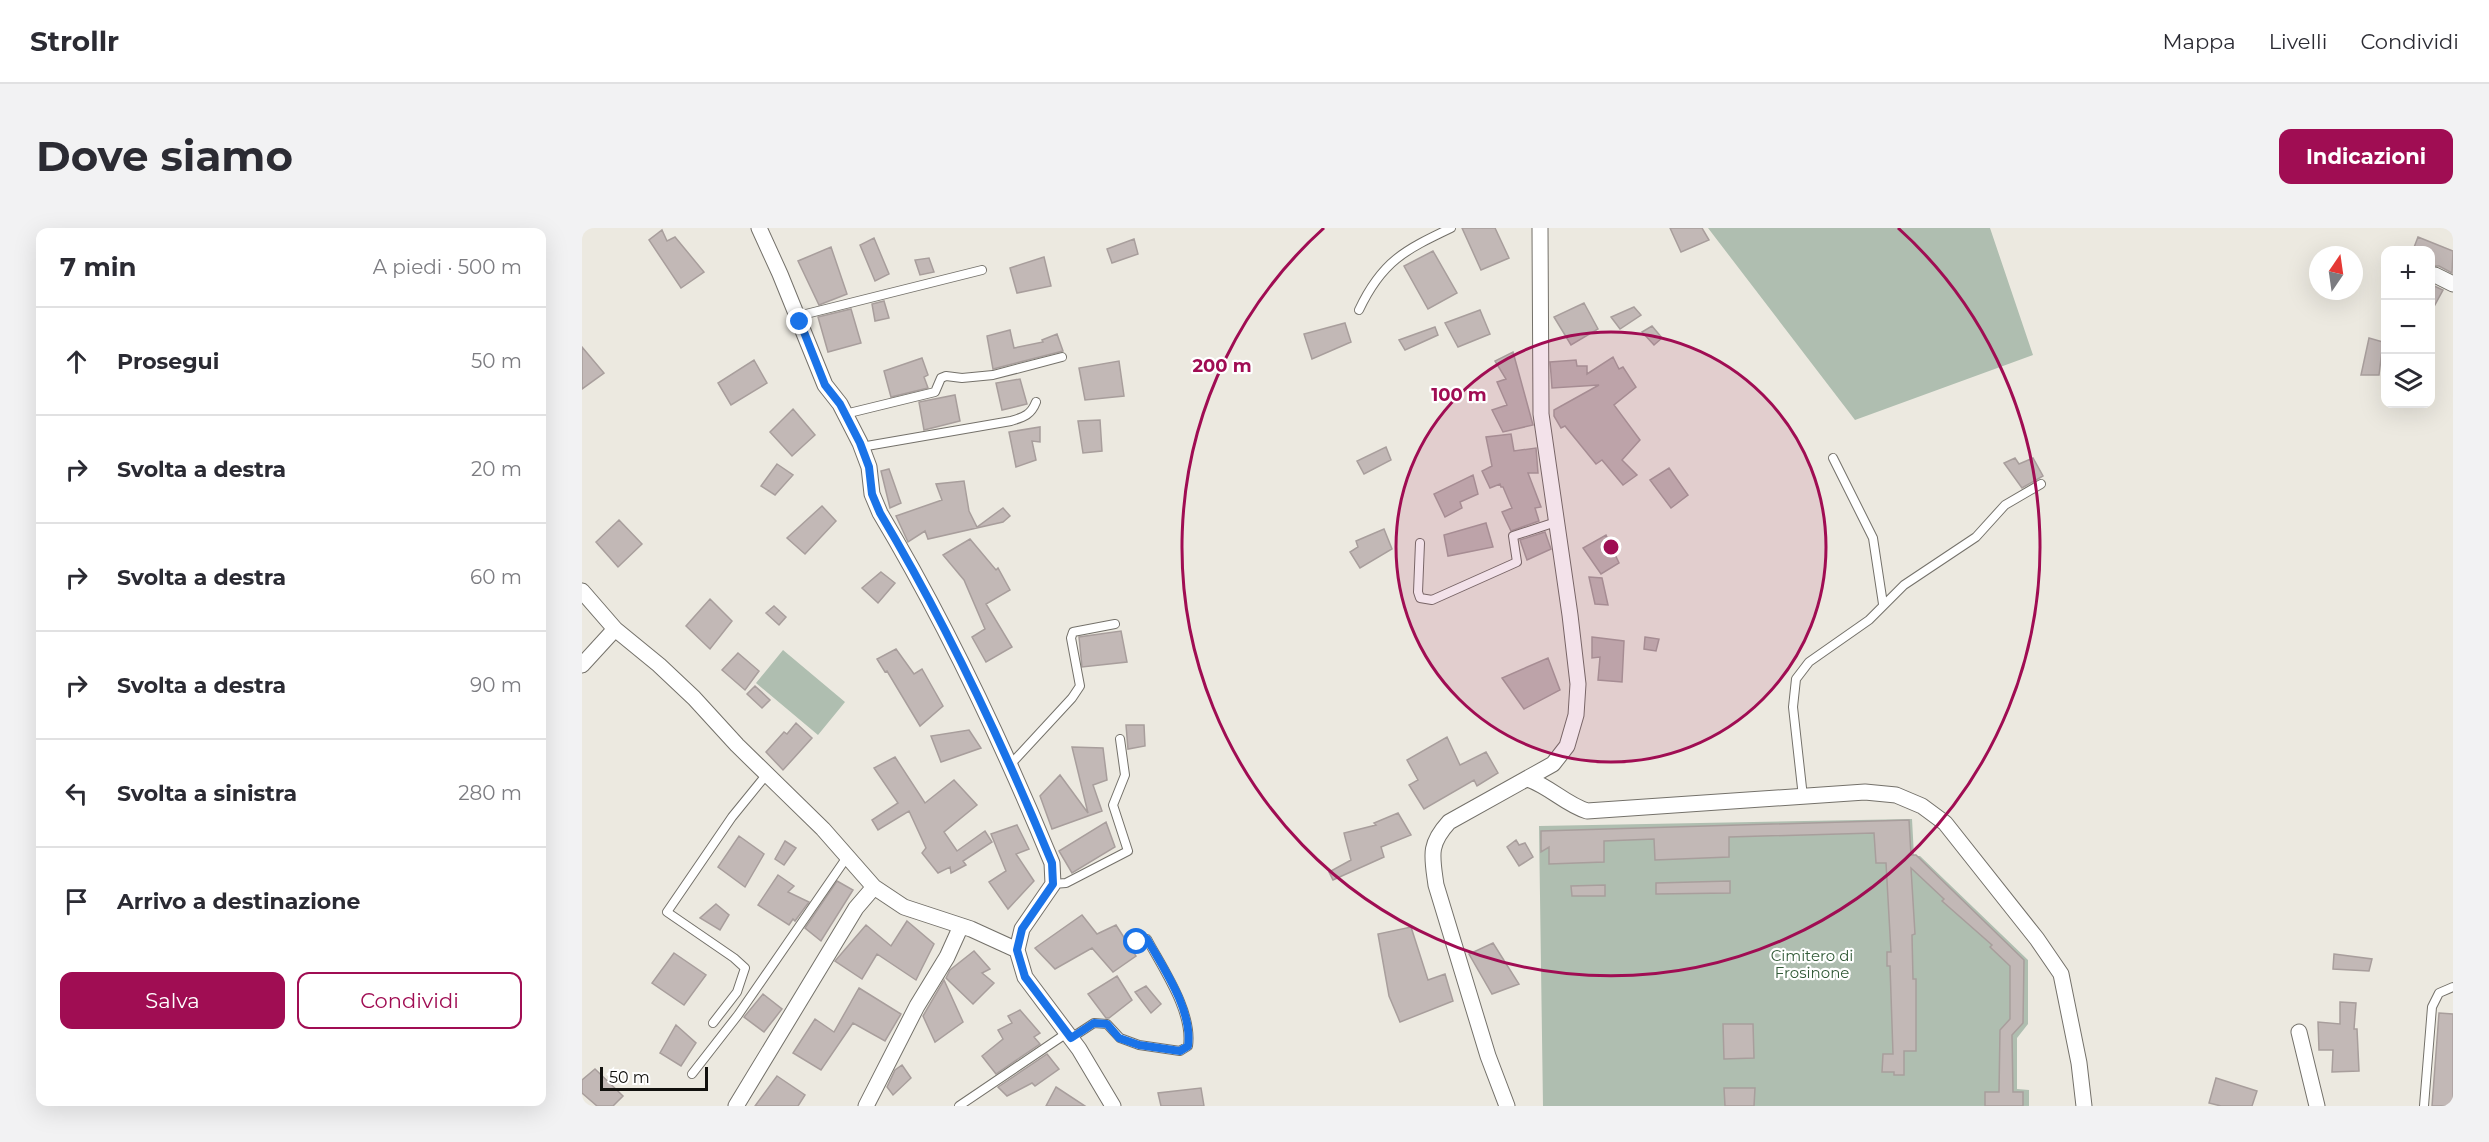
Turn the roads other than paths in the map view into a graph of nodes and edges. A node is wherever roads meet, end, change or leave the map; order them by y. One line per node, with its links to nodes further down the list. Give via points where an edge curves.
1 (759, 228): 8 (street)
2 (1451, 228): 7 (lane, via 1408,249 1384,268)
3 (1540, 228): 15 (street, via 1541,414)
4 (982, 270): 8 (lane)
5 (2435, 274): 6 (street)
6 (2453, 284)
7 (1359, 310)
8 (798, 316): 11 (street, via 825,385)
9 (1062, 357): 11 (lane, via 993,375 946,375 935,392)
10 (1036, 402): 12 (lane, via 1026,416 1011,421)
11 (845, 414): 12 (street)
12 (861, 447): 24 (street, via 880,513 950,638)
13 (1833, 458): 18 (lane, via 1873,538)
14 (2042, 484): 18 (lane, via 2005,505 1976,537 1904,585)
15 (1557, 522): 16 (lane, via 1513,536 1517,562 1432,600 1420,598 1418,592); 23 (street, via 1578,684 1576,715 1568,746)
16 (1420, 543)
17 (582, 591): 20 (street)
18 (1883, 604): 28 (lane, via 1869,620 1809,662 1796,679 1792,707)
19 (1115, 624): 24 (lane, via 1073,632 1080,686)
20 (615, 629): 21 (street); 25 (street, via 659,665)
21 (582, 665)
22 (1120, 739): 30 (lane, via 1125,775 1113,805 1128,851 1066,883)
23 (1561, 754): 26 (street, via 1553,764); 27 (street)
24 (1010, 765): 30 (street, via 1052,863)
25 (767, 774): 29 (street); 36 (lane, via 667,912 745,968 737,992)
26 (1528, 779): 27 (street); 44 (street, via 1449,822 1436,836 1432,856 1436,885)
27 (1557, 793): 28 (street, via 1571,806 1587,811)
28 (1803, 797): 45 (street, via 1865,792 1896,795 1922,806 1945,823 2061,974)
29 (847, 857): 31 (street); 39 (lane, via 738,1015)
30 (1053, 884): 34 (street, via 1022,929)
31 (874, 888): 32 (street, via 904,907); 40 (street, via 856,908)
32 (961, 926): 34 (street); 41 (street)
33 (1137, 942): 38 (lane, via 1147,939 1173,988 1187,1018 1188,1046 1180,1051 1139,1045 1119,1038 1107,1024 1094,1023)
34 (1017, 950): 38 (street, via 1025,977)
35 (2453, 987): 47 (lane, via 2439,993 2432,1007)
36 (713, 1023)
37 (2299, 1032): 46 (street)
38 (1069, 1035): 42 (lane); 43 (street)
39 (692, 1074)
40 (736, 1106)
41 (866, 1106)
42 (958, 1106)
43 (1113, 1106)
44 (1507, 1106)
45 (2084, 1106)
46 (2317, 1106)
47 (2424, 1106)

